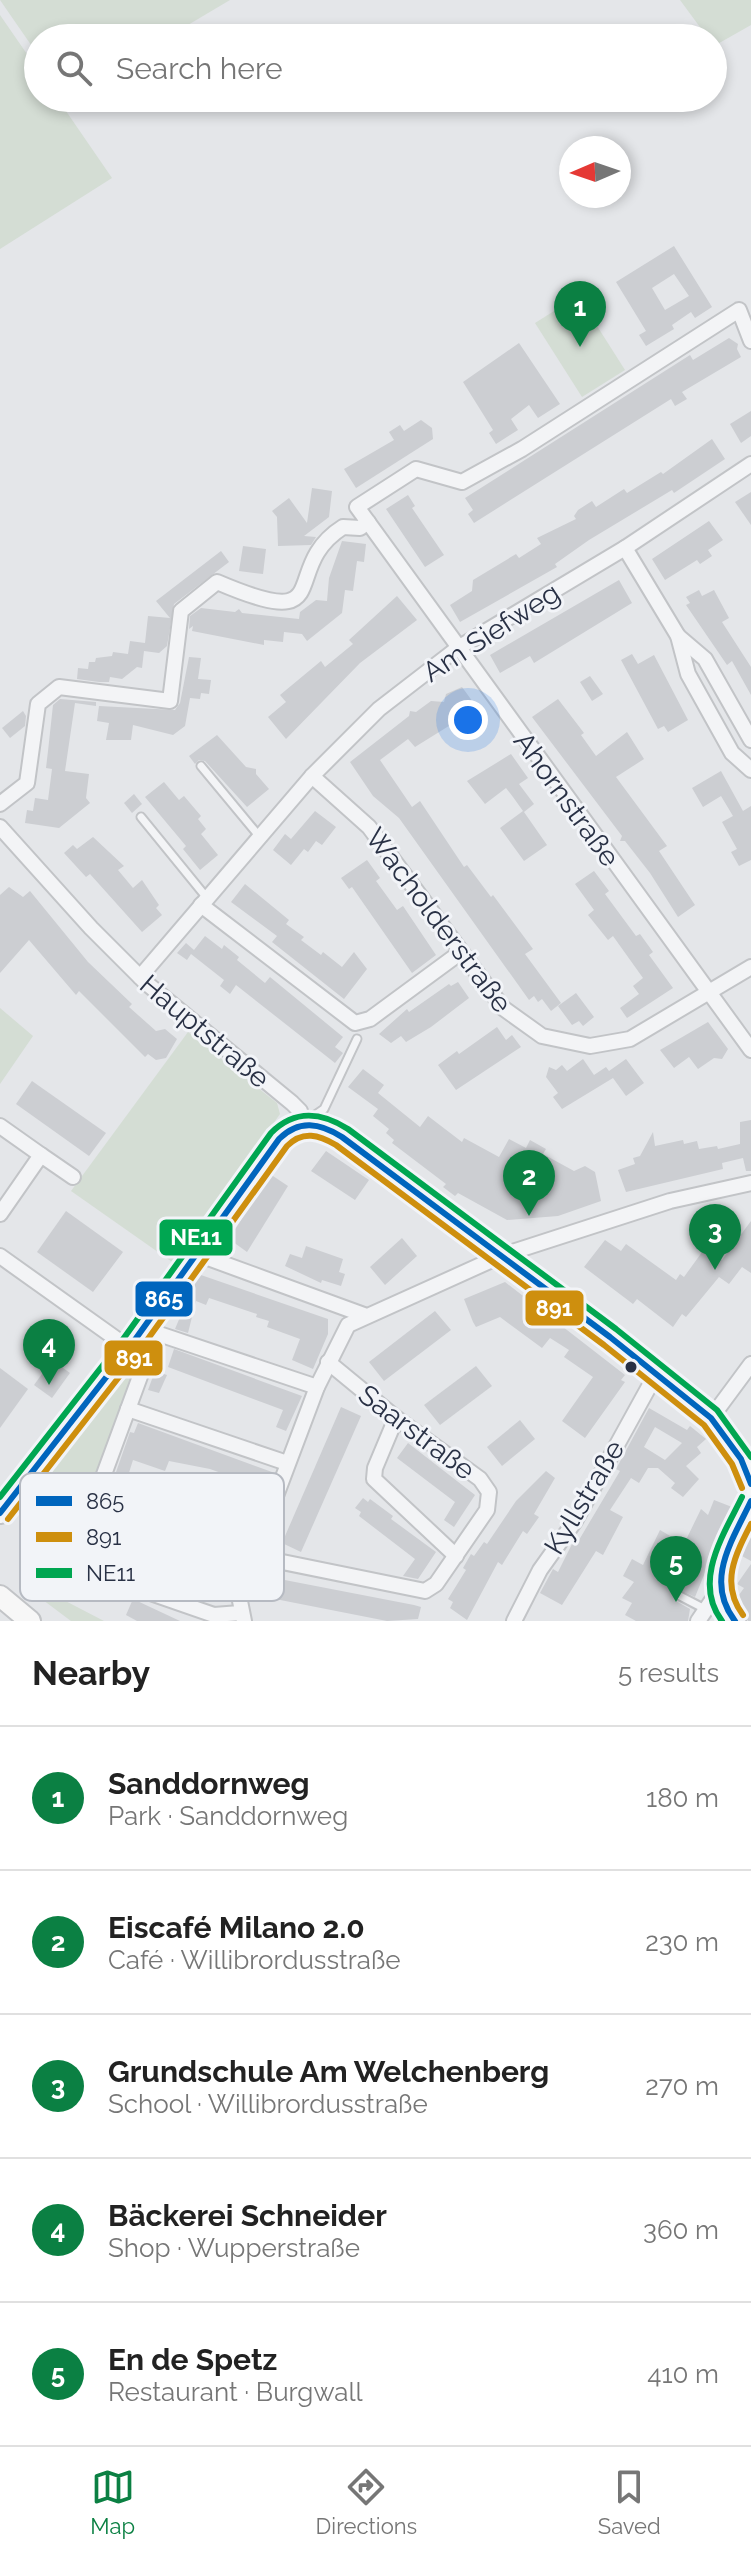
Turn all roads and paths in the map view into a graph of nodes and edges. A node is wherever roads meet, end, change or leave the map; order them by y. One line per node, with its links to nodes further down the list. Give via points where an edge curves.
1 (751, 341): 3 (street, Ahornstraße, via 739,310 462,482 416,469 357,507)
2 (751, 464): 4 (street, Am Siefweg)
3 (368, 522): 6 (street, Ahornstraße); 11 (street, via 360,528 343,527 319,546 307,585 295,599 257,599 217,582 181,611 170,701 59,687 38,704 27,783)
4 (625, 548): 5 (street); 6 (street, Am Siefweg)
5 (678, 636): 7 (street, via 705,659); 9 (street, via 690,679 732,753)
6 (458, 648): 10 (street, Am Siefweg, via 365,721); 19 (street, Ahornstraße)
7 (751, 740)
8 (201, 766): 14 (lane)
9 (751, 770)
10 (312, 776): 14 (street, Am Siefweg); 16 (street, Wacholderstraße, via 369,827)
11 (0, 804)
12 (141, 817): 15 (lane)
13 (1, 828): 18 (street, Hauptstraße)
14 (259, 836): 15 (street, Am Siefweg)
15 (204, 902): 16 (street, via 355,1023 370,1019); 18 (street, Am Siefweg)
16 (461, 952): 19 (street, Wacholderstraße, via 512,1017 542,1036 580,1045 619,1043 641,1034)
17 (751, 967): 19 (street, Wacholderstraße)
18 (140, 977): 22 (street, Hauptstraße, via 292,1103)
19 (706, 991): 21 (street, Ahornstraße)
20 (357, 1039): 22 (lane, via 324,1109)
21 (751, 1050)
22 (303, 1124): 28 (street, via 279,1139); 29 (street, via 342,1137)
23 (0, 1126): 24 (street)
24 (41, 1155): 25 (street); 27 (street)
25 (73, 1177)
26 (751, 1183): 29 (street, via 670,1201)
27 (0, 1214)
28 (197, 1254): 31 (street); 32 (street)
29 (503, 1255): 31 (street); 35 (street)
30 (0, 1256): 32 (street)
31 (364, 1315): 33 (street, via 343,1330)
32 (129, 1348): 41 (street)
33 (328, 1362): 36 (street); 38 (street, Saarstraße)
34 (751, 1364): 39 (street)
35 (656, 1374): 39 (street); 56 (street, Kyllstraße)
36 (317, 1387): 37 (street, via 156,1333); 40 (street)
37 (128, 1409): 40 (street); 42 (street)
38 (396, 1418): 48 (street, via 375,1468 375,1482); 48 (street, Saarstraße, via 483,1482 489,1492 487,1510)
39 (711, 1418): 44 (street, via 741,1459)
40 (287, 1463): 43 (street)
41 (31, 1473)
42 (104, 1473)
43 (283, 1473)
44 (751, 1484)
45 (20, 1487): 47 (street)
46 (751, 1501): 53 (street)
47 (0, 1513)
48 (456, 1556): 49 (street, via 425,1591)
49 (284, 1563)
50 (0, 1596): 55 (street)
51 (680, 1596): 53 (lane)
52 (176, 1601): 54 (street, via 214,1615)
53 (707, 1608): 57 (street, via 723,1608)
54 (242, 1617)
55 (30, 1621)
56 (514, 1621)
57 (735, 1621)

